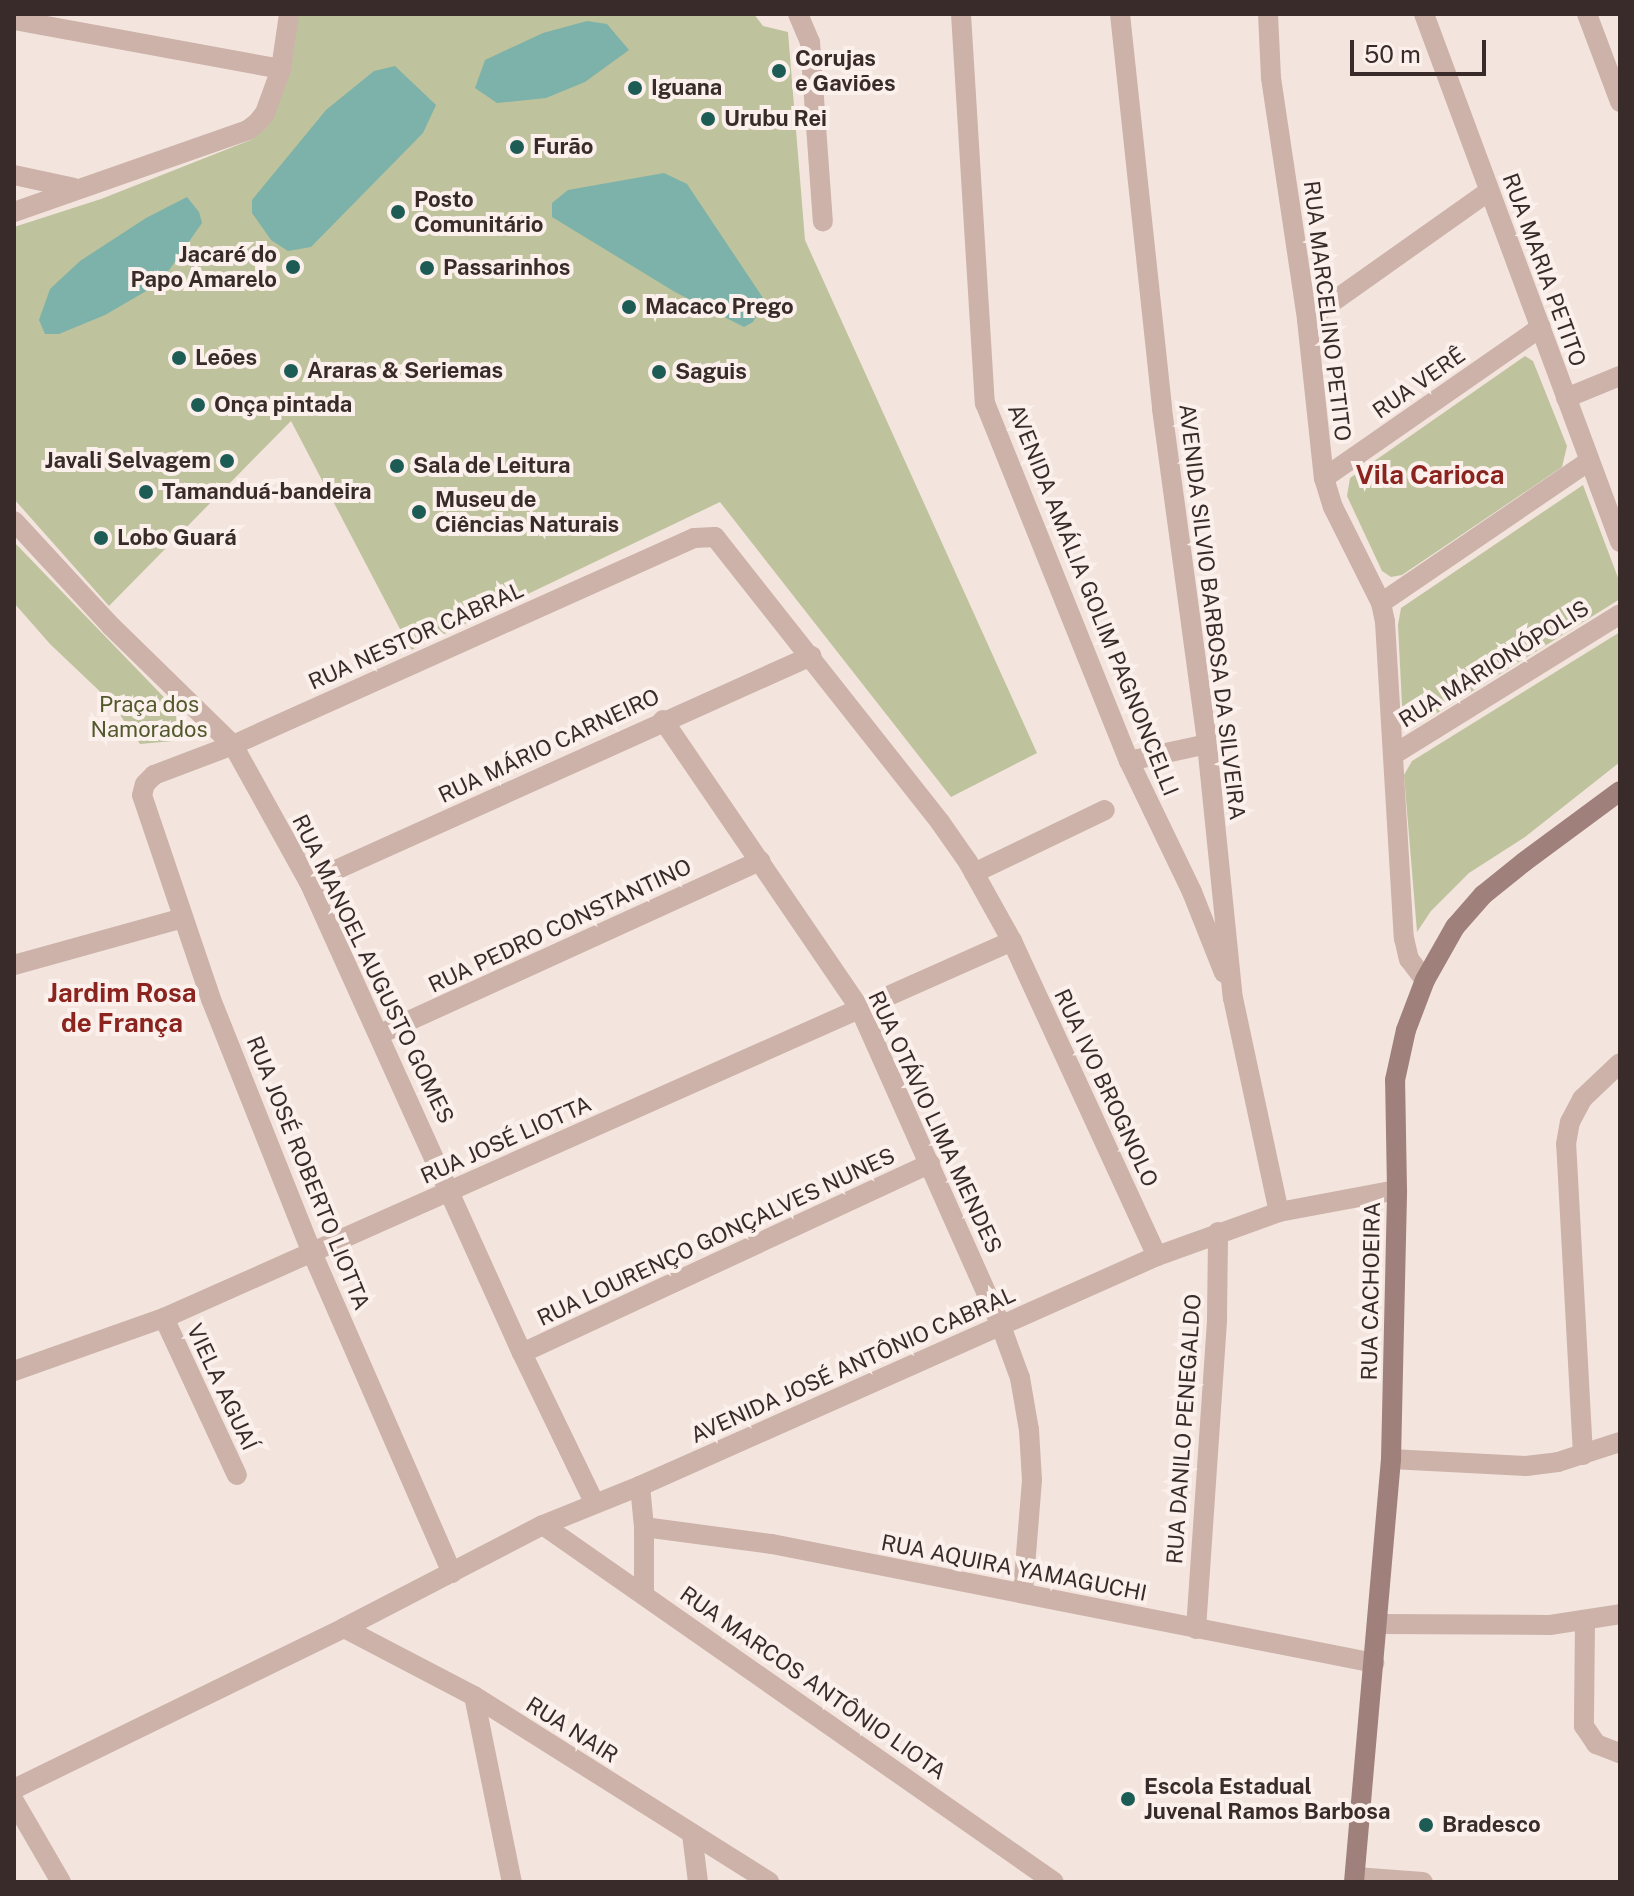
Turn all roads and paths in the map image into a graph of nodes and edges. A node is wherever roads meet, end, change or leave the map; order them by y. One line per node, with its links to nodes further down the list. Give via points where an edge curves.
1 (289, 14): 9 (street)
2 (798, 14): 15 (street, via 810,42)
3 (961, 14): 32 (street, AVENIDA AMÁLIA GOLIM PAGNONCELLI, via 985,403)
4 (1120, 14): 29 (street, AVENIDA SILVIO BARBOSA DA SILVEIRA, via 1162,409)
5 (1268, 14): 16 (street, RUA MARCELINO PETITO, via 1271,78)
6 (1424, 14): 13 (street, RUA MARIA PETITO)
7 (1587, 14): 10 (street)
8 (14, 20): 9 (street)
9 (281, 69): 12 (street, via 265,113 248,130)
10 (1620, 102)
11 (14, 175): 12 (street)
12 (74, 188): 14 (street)
13 (1489, 191): 16 (street); 17 (street, RUA MARIA PETITO)
14 (14, 212)
15 (823, 222)
16 (1307, 320): 21 (street, RUA MARCELINO PETITO)
17 (1541, 327): 19 (street, RUA MARIA PETITO); 21 (street, RUA VERÊ)
18 (1620, 376): 19 (street)
19 (1566, 398): 20 (street, RUA MARIA PETITO)
20 (1589, 461): 24 (street, RUA MARIA PETITO); 25 (street)
21 (1324, 478): 25 (street, RUA MARCELINO PETITO)
22 (14, 521): 30 (street, RUA MANOEL AUGUSTO GOMES, via 111,626)
23 (709, 535): 27 (street, RUA IVO BROGNOLO, via 720,541); 30 (street, RUA NESTOR CABRAL)
24 (1620, 542)
25 (1381, 603): 31 (street, RUA MARCELINO PETITO)
26 (1620, 614): 31 (street, RUA MARIONÓPOLIS)
27 (811, 656): 28 (street, RUA MÁRIO CARNEIRO); 37 (street, RUA IVO BROGNOLO)
28 (663, 720): 36 (street, RUA OTÁVIO LIMA MENDES); 38 (street, RUA MÁRIO CARNEIRO)
29 (1207, 744): 32 (street); 43 (street, AVENIDA SILVIO BARBOSA DA SILVEIRA)
30 (233, 745): 33 (street, RUA NESTOR CABRAL, via 154,775); 38 (street, RUA MANOEL AUGUSTO GOMES)
31 (1393, 755): 42 (street, RUA MARCELINO PETITO, via 1404,938 1409,959)
32 (1129, 761): 43 (street, AVENIDA AMÁLIA GOLIM PAGNONCELLI, via 1192,892)
33 (145, 784): 39 (street, RUA JOSÉ ROBERTO LIOTTA, via 142,795)
34 (1620, 791): 42 (main road, RUA CACHOEIRA, via 1483,895 1455,927)
35 (1105, 810): 37 (street)
36 (760, 861): 44 (street, RUA OTÁVIO LIMA MENDES); 45 (street, RUA PEDRO CONSTANTINO)
37 (974, 873): 40 (street, RUA IVO BROGNOLO)
38 (309, 882): 45 (street, RUA MANOEL AUGUSTO GOMES)
39 (183, 918): 41 (street); 52 (street, RUA JOSÉ ROBERTO LIOTTA)
40 (1012, 941): 44 (street, RUA JOSÉ LIOTTA); 53 (street, RUA IVO BROGNOLO)
41 (14, 965)
42 (1425, 980): 48 (main road, RUA CACHOEIRA, via 1395,1080)
43 (1233, 998): 50 (street, AVENIDA SILVIO BARBOSA DA SILVEIRA)
44 (860, 1009): 47 (street, RUA OTÁVIO LIMA MENDES); 49 (street, RUA JOSÉ LIOTTA)
45 (380, 1034): 49 (street, RUA MANOEL AUGUSTO GOMES)
46 (1620, 1063): 59 (street, via 1582,1099 1566,1144)
47 (930, 1164): 55 (street, RUA OTÁVIO LIMA MENDES); 56 (street, RUA LOURENÇO GONÇALVES NUNES)
48 (1397, 1190): 50 (street, AVENIDA JOSÉ ANTÔNIO CABRAL); 60 (main road, RUA CACHOEIRA)
49 (451, 1191): 52 (street, RUA JOSÉ LIOTTA); 56 (street, RUA MANOEL AUGUSTO GOMES)
50 (1279, 1212): 51 (street, AVENIDA JOSÉ ANTÔNIO CABRAL)
51 (1218, 1232): 53 (street, AVENIDA JOSÉ ANTÔNIO CABRAL); 73 (street, RUA DANILO PENEGALDO)
52 (312, 1253): 54 (street, RUA JOSÉ LIOTTA); 66 (street, RUA JOSÉ ROBERTO LIOTTA)
53 (1157, 1256): 55 (street, AVENIDA JOSÉ ANTÔNIO CABRAL)
54 (164, 1318): 57 (street, RUA JOSÉ LIOTTA); 61 (street, VIELA AGUAÍ)
55 (1001, 1326): 62 (street, AVENIDA JOSÉ ANTÔNIO CABRAL); 67 (street, RUA OTÁVIO LIMA MENDES, via 1020,1378 1029,1430 1032,1480)
56 (522, 1353): 63 (street, RUA MANOEL AUGUSTO GOMES)
57 (14, 1371)
58 (1620, 1442): 59 (street)
59 (1583, 1455): 60 (street, via 1526,1466)
60 (1391, 1459): 71 (main road, RUA CACHOEIRA)
61 (237, 1475)
62 (640, 1486): 63 (street, AVENIDA JOSÉ ANTÔNIO CABRAL); 65 (street)
63 (594, 1502): 64 (street, AVENIDA JOSÉ ANTÔNIO CABRAL)
64 (543, 1525): 66 (street, AVENIDA JOSÉ ANTÔNIO CABRAL); 68 (street, RUA MARCOS ANTÔNIO LIOTA)
65 (644, 1527): 67 (street, RUA AQUIRA YAMAGUCHI, via 772,1544); 68 (street)
66 (452, 1573): 72 (street, AVENIDA JOSÉ ANTÔNIO CABRAL)
67 (1023, 1593): 73 (street, RUA AQUIRA YAMAGUCHI)
68 (644, 1594): 85 (street, RUA MARCOS ANTÔNIO LIOTA)
69 (1620, 1614): 70 (street)
70 (1585, 1622): 71 (street); 76 (street, via 1584,1726 1596,1744)
71 (1378, 1624): 74 (main road, RUA CACHOEIRA)
72 (344, 1628): 75 (street, RUA NAIR); 77 (street, AVENIDA JOSÉ ANTÔNIO CABRAL)
73 (1196, 1629): 74 (street, RUA AQUIRA YAMAGUCHI)
74 (1374, 1663): 80 (main road, RUA CACHOEIRA)
75 (474, 1696): 79 (street, RUA NAIR); 82 (street)
76 (1620, 1753)
77 (14, 1789)
78 (14, 1801): 81 (street)
79 (692, 1834): 83 (street); 84 (street, RUA NAIR)
80 (1355, 1880): 86 (street)
81 (61, 1882)
82 (512, 1882)
83 (698, 1882)
84 (769, 1882)
85 (1054, 1882)
86 (1423, 1882)

